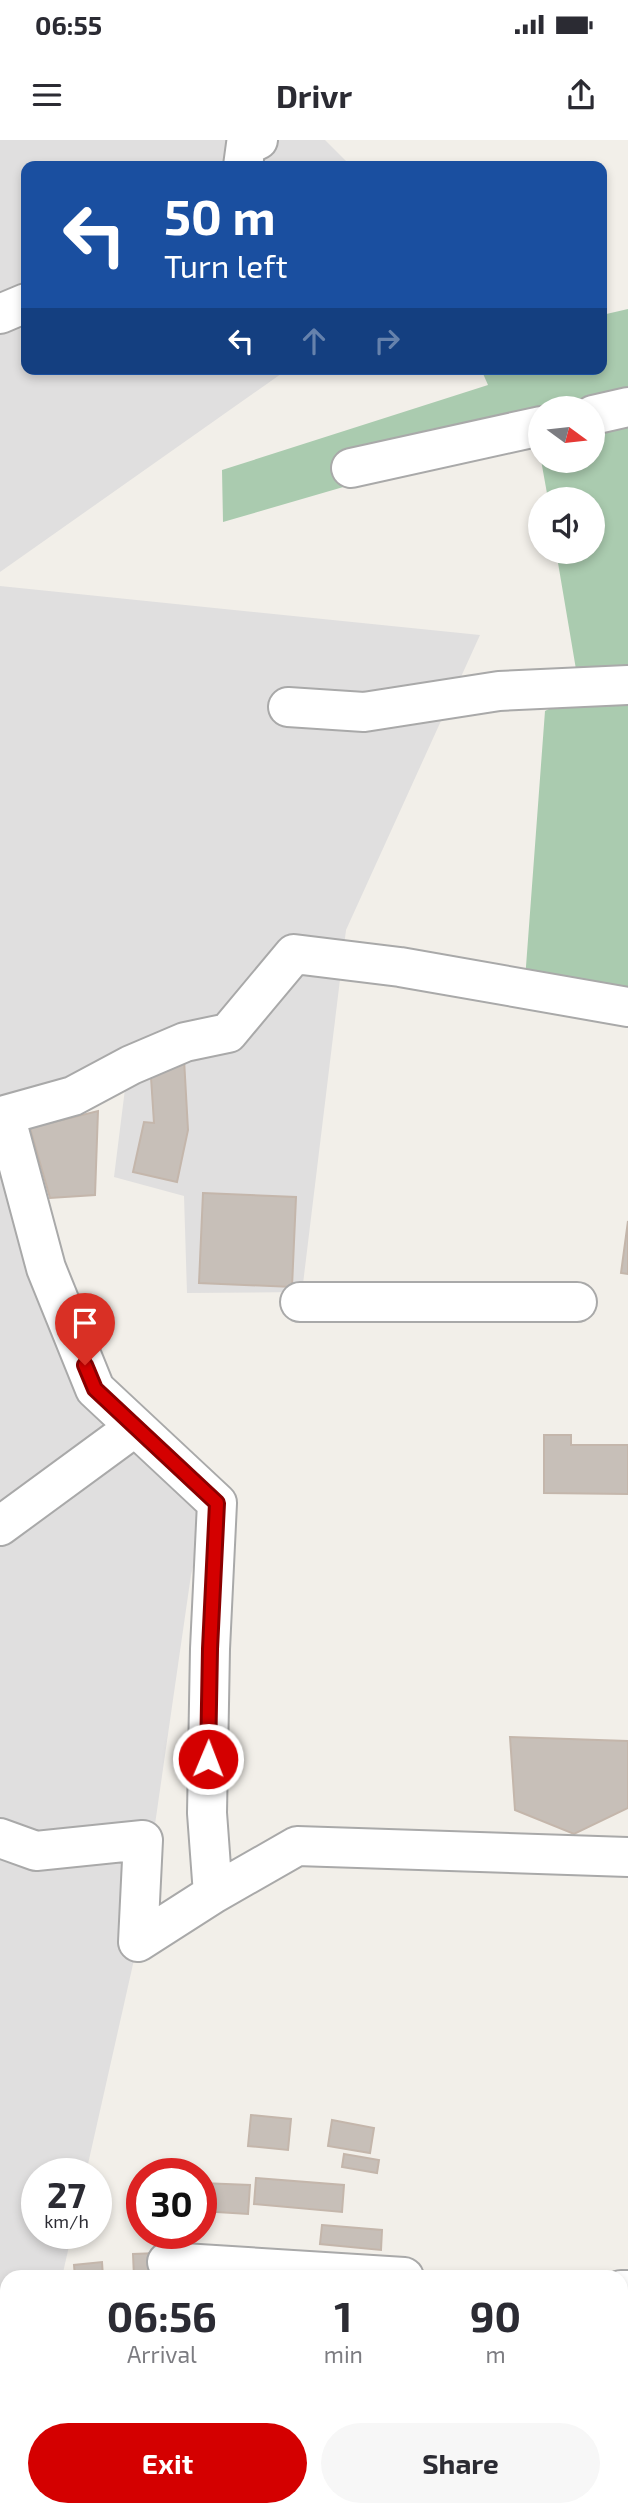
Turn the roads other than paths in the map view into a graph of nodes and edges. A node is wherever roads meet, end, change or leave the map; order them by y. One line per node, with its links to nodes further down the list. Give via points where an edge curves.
1 (258, 140): 2 (street, via 246,144)
2 (244, 161)
3 (21, 305): 4 (street)
4 (0, 314)
5 (628, 407): 6 (street)
6 (606, 412)
7 (528, 429): 8 (street)
8 (351, 468)
9 (628, 685): 10 (street, via 499,691 364,712)
10 (288, 707)
11 (628, 1007): 14 (street, via 400,967 294,954 228,1033 185,1042 73,1096 5,1115 46,1268 95,1389)
12 (300, 1302): 13 (street)
13 (577, 1303)
14 (135, 1427): 15 (street); 18 (street, via 217,1503 207,1813)
15 (0, 1525)
16 (0, 1838): 18 (street, via 36,1852 143,1840 138,1942)
17 (628, 1857): 18 (street, via 297,1846)
18 (213, 1894)
19 (167, 2262): 20 (street)
20 (293, 2270)

